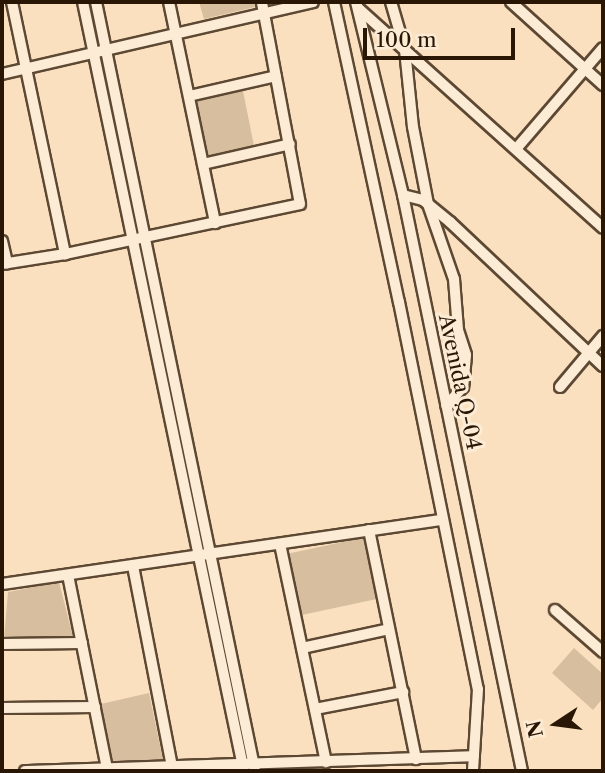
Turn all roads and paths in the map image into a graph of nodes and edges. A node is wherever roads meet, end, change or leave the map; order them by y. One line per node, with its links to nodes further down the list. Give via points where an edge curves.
1 (83, 2): 15 (street)
2 (96, 2): 14 (street)
3 (169, 2): 11 (street)
4 (313, 2): 10 (street)
5 (334, 2): 43 (street)
6 (391, 2): 13 (street)
7 (511, 2): 17 (street)
8 (357, 4): 13 (street); 25 (street, Avenida Q-04)
9 (9, 5): 16 (street)
10 (263, 7): 11 (street); 19 (street)
11 (176, 34): 14 (street); 21 (street)
12 (603, 48): 17 (street)
13 (405, 50): 23 (street); 26 (street)
14 (106, 51): 15 (street); 29 (street)
15 (94, 54): 16 (street); 30 (street)
16 (26, 69): 18 (street); 32 (street)
17 (586, 69): 20 (street); 23 (street)
18 (2, 74)
19 (276, 76): 21 (street); 22 (street)
20 (603, 85)
21 (189, 96): 24 (street)
22 (290, 144): 24 (street); 27 (street, via 300,204)
23 (516, 149): 28 (street)
24 (203, 164): 27 (street)
25 (403, 195): 26 (street); 40 (street, Avenida Q-04)
26 (428, 204): 37 (street); 40 (street, via 454,279 458,330 466,355 463,387)
27 (215, 223): 29 (street)
28 (603, 228)
29 (145, 237): 30 (street); 34 (street)
30 (131, 240): 32 (street); 35 (street)
31 (2, 241): 33 (street)
32 (65, 254): 33 (street)
33 (4, 264)
34 (158, 302): 35 (street); 41 (street)
35 (142, 306): 42 (street)
36 (603, 336): 37 (street)
37 (588, 352): 38 (street); 39 (street)
38 (603, 366)
39 (560, 387)
40 (446, 406): 70 (street, Avenida Q-04)
41 (199, 494): 42 (street); 46 (street)
42 (181, 497): 47 (street)
43 (442, 520): 44 (street); 62 (street, via 478,689)
44 (369, 530): 45 (street); 53 (street)
45 (280, 544): 46 (street); 56 (street)
46 (212, 554): 47 (street); 66 (street)
47 (198, 556): 48 (street); 66 (street)
48 (133, 566): 49 (street); 65 (street)
49 (68, 575): 50 (street); 54 (street)
50 (2, 584): 51 (street)
51 (2, 595)
52 (555, 610): 57 (street)
53 (389, 629): 56 (street); 58 (street)
54 (82, 643): 55 (street); 59 (street)
55 (2, 644)
56 (302, 648): 61 (street)
57 (603, 652)
58 (402, 692): 61 (street); 63 (street)
59 (95, 707): 60 (street); 67 (street)
60 (2, 708)
61 (315, 709): 64 (street)
62 (474, 756): 63 (street); 69 (street)
63 (416, 759): 64 (street)
64 (326, 762): 66 (street)
65 (172, 767): 66 (street); 67 (street)
66 (249, 768)
67 (107, 769): 68 (street)
68 (25, 771)
69 (473, 771)
70 (522, 771)

